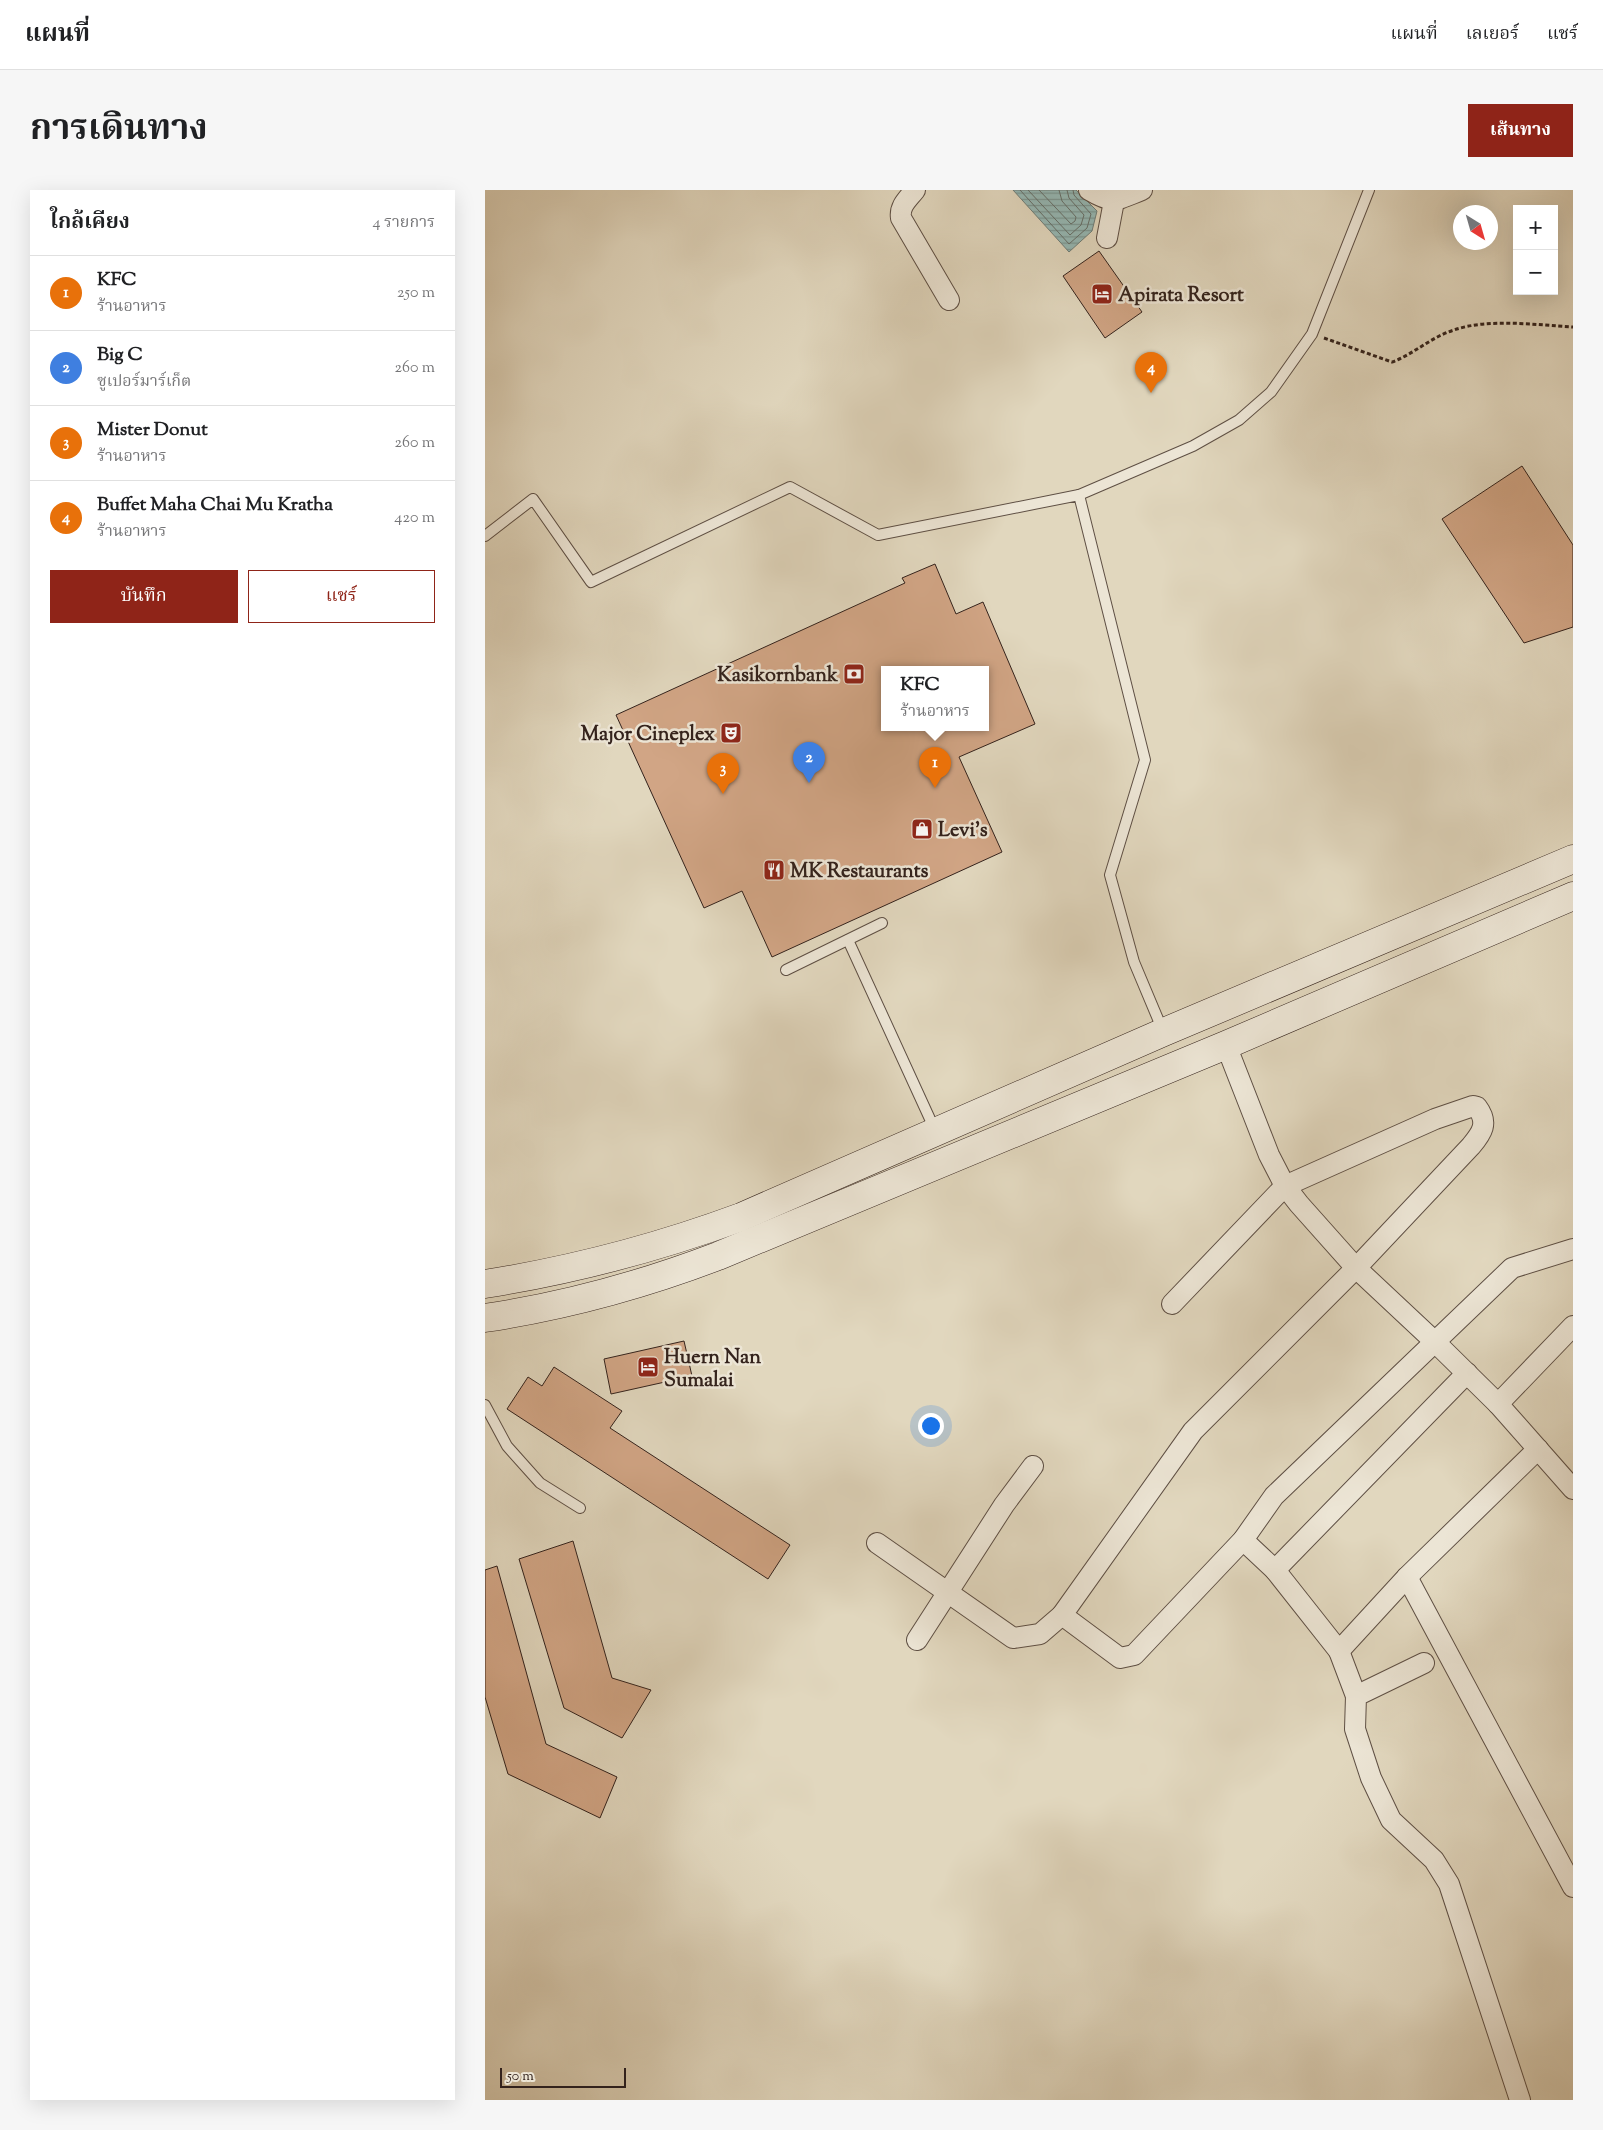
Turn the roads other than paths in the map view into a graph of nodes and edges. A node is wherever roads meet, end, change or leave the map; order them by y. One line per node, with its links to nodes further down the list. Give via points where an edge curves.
1 (915, 190): 7 (street, via 903,204 901,218)
2 (1089, 190): 5 (street)
3 (1142, 190): 5 (street)
4 (1369, 190): 8 (lane, via 1312,334 1271,392 1239,420 1193,446)
5 (1114, 201): 6 (street)
6 (1107, 238)
7 (949, 300)
8 (1079, 494): 9 (lane, via 878,535 790,487 591,582 533,499); 15 (lane, via 1145,760 1110,875 1134,962)
9 (486, 532)
10 (1573, 858): 15 (main road)
11 (1573, 896): 16 (main road)
12 (882, 923): 13 (lane)
13 (848, 940): 14 (lane); 17 (lane)
14 (786, 970)
15 (1164, 1032): 17 (main road)
16 (1226, 1045): 18 (street, via 1269,1155); 23 (main road, via 683,1269 588,1298)
17 (936, 1132): 21 (main road, via 741,1217 673,1242 553,1273)
18 (1285, 1186): 20 (street); 20 (street, via 1435,1119 1473,1106 1477,1108 1482,1114 1483,1130 1471,1146); 22 (street)
19 (1573, 1249): 25 (street, via 1512,1268)
20 (1356, 1268): 25 (street); 38 (street, via 1193,1431)
21 (485, 1284)
22 (1172, 1304)
23 (485, 1318)
24 (1573, 1326): 27 (street)
25 (1435, 1341): 26 (street); 33 (street, via 1274,1496)
26 (1467, 1373): 27 (street); 35 (street)
27 (1498, 1404): 29 (street)
28 (485, 1405): 32 (lane, via 507,1446 540,1483)
29 (1538, 1449): 31 (street); 36 (street)
30 (1033, 1466): 37 (street)
31 (1573, 1489)
32 (580, 1508)
33 (1243, 1540): 35 (street); 38 (street, via 1134,1655 1120,1658)
34 (877, 1543): 37 (street)
35 (1275, 1570): 40 (street)
36 (1407, 1576): 40 (street); 43 (street)
37 (947, 1592): 38 (street, via 1013,1638 1040,1634); 39 (street)
38 (1062, 1616)
39 (917, 1640)
40 (1339, 1651): 42 (street)
41 (1424, 1663): 42 (street)
42 (1356, 1696): 44 (street, via 1355,1729 1371,1778 1391,1820 1434,1860 1449,1884)
43 (1573, 1887)
44 (1521, 2100)

